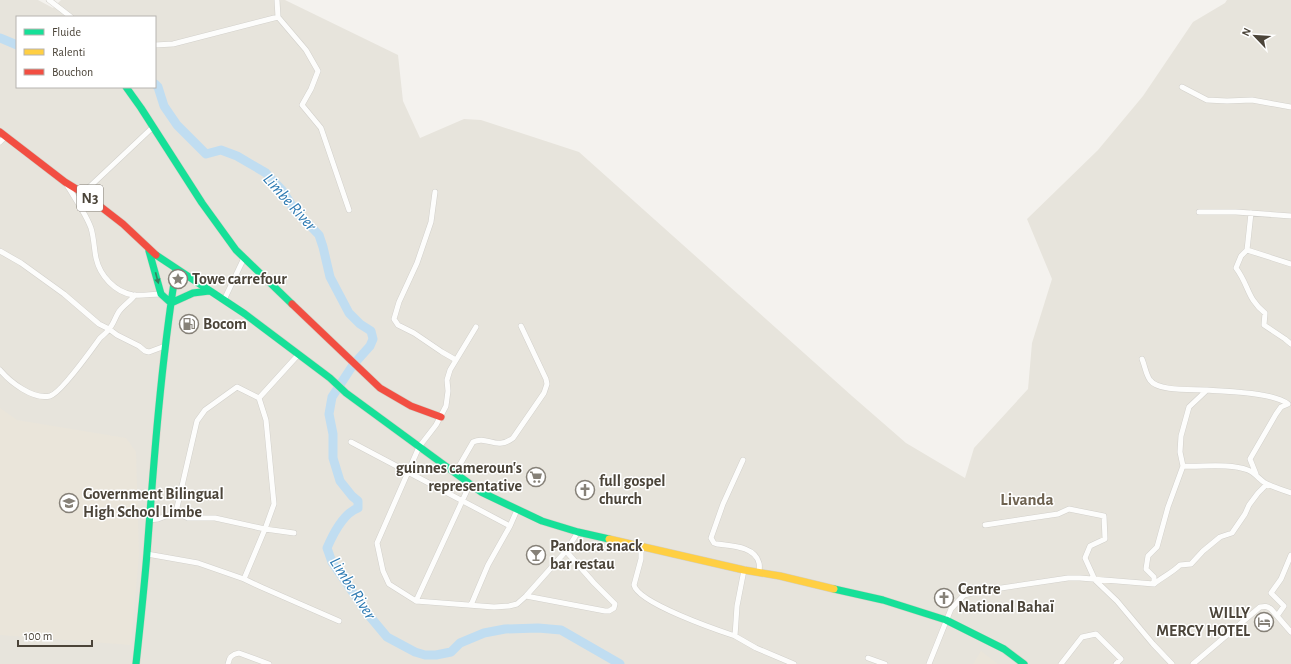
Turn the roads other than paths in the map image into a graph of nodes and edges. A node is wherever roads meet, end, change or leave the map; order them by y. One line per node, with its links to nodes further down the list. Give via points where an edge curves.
1 (49, 0): 3 (street)
2 (277, 0): 4 (street)
3 (70, 16)
4 (278, 17): 5 (street, via 172,44); 14 (street, via 306,50 318,71 302,105 321,128)
5 (156, 45)
6 (1182, 87): 8 (street, via 1207,100 1252,100)
7 (127, 88): 9 (main road)
8 (1291, 107)
9 (153, 127): 13 (street); 21 (main road, via 202,203)
10 (2, 137): 11 (main road, N3)
11 (65, 182): 13 (main road, N3); 26 (street, via 91,227 100,270 114,287)
12 (435, 192): 36 (street, via 431,222 394,319 398,325)
13 (83, 193): 19 (main road, N3, via 123,224)
14 (349, 210)
15 (1199, 212): 16 (street)
16 (1251, 213): 17 (street); 20 (street)
17 (1291, 216)
18 (0, 250): 31 (street, via 27,267 99,324)
19 (148, 250): 23 (main road, N3); 25 (main road, one-way to 25)
20 (1247, 250): 22 (street); 32 (street, via 1236,268 1256,306 1265,313 1264,325)
21 (244, 258): 27 (street); 40 (main road, via 380,388 411,406)
22 (1291, 264)
23 (176, 270): 24 (main road); 28 (main road)
24 (209, 291): 27 (main road); 28 (main road, via 187,295)
25 (161, 294): 26 (street); 28 (main road)
26 (135, 295): 31 (street, via 118,312)
27 (224, 300): 34 (main road)
28 (171, 303): 33 (main road)
29 (521, 326): 46 (street, via 546,379 544,394 508,443 497,444 476,440)
30 (476, 327): 36 (street)
31 (109, 329): 33 (street, via 116,336 145,351 154,351); 37 (street, via 58,392 50,396 23,390)
32 (1291, 344)
33 (165, 346): 54 (main road)
34 (298, 355): 39 (street); 42 (main road)
35 (1142, 359): 38 (street, via 1150,381 1159,387)
36 (456, 360): 40 (street, via 450,370 448,398)
37 (0, 370)
38 (1207, 390): 44 (street, via 1189,407 1181,436 1180,452); 47 (street, via 1260,395 1277,398 1288,404 1281,407 1276,414 1250,458)
39 (259, 398): 53 (street, via 237,387 205,410 197,421); 57 (street, via 266,420 274,504)
40 (441, 417): 42 (street)
41 (351, 442): 45 (street)
42 (419, 447): 45 (street); 46 (main road)
43 (743, 460): 65 (street, via 711,538 717,544 744,548 754,554 759,562)
44 (1183, 466): 47 (street, via 1228,466); 68 (street, via 1157,547 1148,556 1146,569 1154,577)
45 (408, 473): 51 (street); 70 (street, via 378,538 377,546 389,584)
46 (455, 473): 48 (main road)
47 (1256, 474): 49 (street)
48 (470, 484): 51 (street); 52 (main road)
49 (1267, 484): 50 (street); 68 (street, via 1249,505 1232,533 1220,537 1191,564 1180,565)
50 (1291, 493)
51 (463, 501): 56 (street); 70 (street)
52 (517, 510): 56 (street); 58 (main road)
53 (176, 512): 54 (street); 57 (street, via 188,518 215,518)
54 (149, 520): 62 (main road)
55 (985, 524): 67 (street, via 1058,514 1069,509 1104,516 1105,540 1090,546 1085,558)
56 (510, 526): 71 (street, via 488,565)
57 (265, 529): 59 (street); 66 (street)
58 (578, 532): 60 (main road); 61 (street)
59 (294, 533)
60 (641, 547): 64 (main road); 76 (street, via 635,590 648,600 685,618)
61 (566, 551): 69 (street); 69 (street, via 612,600 614,608 605,611)
62 (147, 554): 66 (street, via 198,563); 78 (main road)
63 (1291, 555): 72 (street, via 1282,579 1271,593 1284,606)
64 (744, 570): 65 (main road); 76 (street, via 737,606)
65 (759, 572): 73 (main road, via 883,600)
66 (244, 579): 74 (street)
67 (1095, 580): 68 (street); 73 (street, via 1068,578 974,592 962,596); 87 (street, via 1117,600)
68 (1154, 584)
69 (526, 596): 71 (street, via 517,604 509,606)
70 (416, 601): 71 (street)
71 (470, 605)
72 (1277, 616): 75 (street); 88 (street, via 1267,606 1260,607)
73 (946, 620): 83 (street); 84 (main road, via 1004,649)
74 (339, 621)
75 (1291, 632)
76 (735, 636): 81 (street)
77 (868, 658): 82 (street)
78 (136, 664)
79 (228, 664): 80 (street, via 230,657 239,653)
80 (268, 664)
81 (794, 664)
82 (885, 664)
83 (929, 664)
84 (1024, 664)
85 (1061, 664): 86 (street, via 1082,637 1096,634 1121,659)
86 (1116, 664)
87 (1172, 664)
88 (1193, 664)

